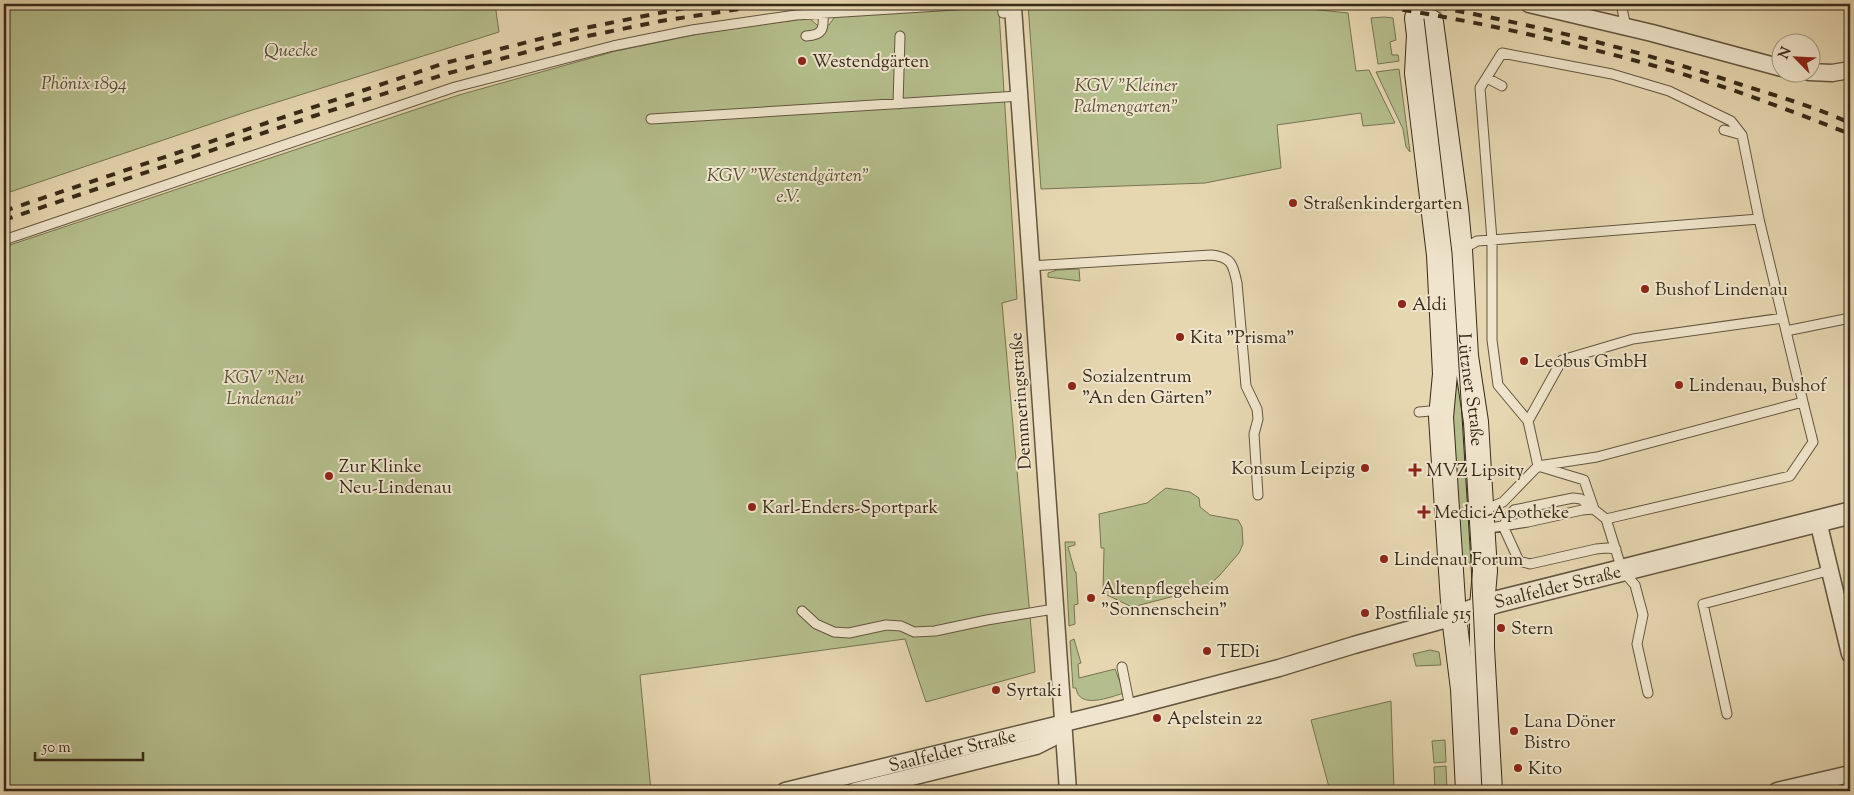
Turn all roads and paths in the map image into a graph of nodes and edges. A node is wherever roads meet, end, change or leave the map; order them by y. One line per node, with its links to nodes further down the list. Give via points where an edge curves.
1 (971, 4): 5 (lane)
2 (1529, 4): 7 (street)
3 (1621, 4): 7 (lane)
4 (1010, 8): 15 (street, Demmeringstraße)
5 (823, 14): 8 (lane, via 822,29 814,36); 21 (lane, via 692,30 613,46 455,87)
6 (1422, 25): 23 (main road, Lützner Straße, via 1417,73)
7 (1626, 28): 10 (street)
8 (806, 36)
9 (900, 36): 16 (lane)
10 (1772, 65)
11 (1850, 70): 12 (street)
12 (1822, 73)
13 (1487, 78): 14 (lane); 19 (lane, via 1502,53 1612,74 1669,91 1731,121); 22 (lane, via 1480,88)
14 (1502, 86)
15 (1020, 96): 16 (lane); 24 (street, Demmeringstraße)
16 (898, 104): 17 (lane)
17 (651, 119)
18 (1724, 130): 19 (lane)
19 (1742, 135): 20 (lane)
20 (1759, 219): 22 (lane); 25 (lane)
21 (4, 240)
22 (1492, 240): 23 (lane, via 1477,241); 29 (lane, via 1492,340 1498,385)
23 (1449, 253): 36 (main road, Lützner Straße, via 1475,403); 44 (main road, Lützner Straße, via 1446,374 1430,411)
24 (1030, 266): 31 (lane, via 1211,255 1230,262 1237,283 1246,386 1257,409 1254,434); 41 (street, Demmeringstraße)
25 (1783, 318): 27 (lane); 29 (lane, via 1633,340 1562,360)
26 (1850, 318): 27 (lane)
27 (1786, 331): 28 (lane)
28 (1803, 402): 30 (lane, via 1597,457); 34 (lane, via 1813,442 1790,476)
29 (1528, 421): 30 (lane)
30 (1538, 466): 32 (lane, via 1584,480); 36 (lane, via 1503,502)
31 (1258, 494)
32 (1594, 510): 34 (lane); 36 (lane); 36 (lane, via 1581,499 1573,498 1514,510)
33 (1850, 513): 35 (street, Saalfelder Straße)
34 (1606, 519): 37 (lane)
35 (1818, 521): 38 (street, Saalfelder Straße); 39 (street)
36 (1489, 522): 37 (lane, via 1519,561 1530,564 1596,549); 40 (main road, Lützner Straße)
37 (1616, 549): 38 (lane)
38 (1622, 570): 40 (street, Saalfelder Straße); 47 (lane, via 1635,584 1643,615 1637,644)
39 (1830, 570): 43 (street); 49 (lane, via 1703,604)
40 (1482, 606): 44 (street, Saalfelder Straße); 56 (main road, Lützner Straße)
41 (1054, 609): 42 (lane, via 935,631 914,632 901,626 886,625 850,633 824,628); 50 (street, Demmeringstraße)
42 (802, 611)
43 (1846, 613): 45 (street)
44 (1454, 617): 48 (street, Saalfelder Straße); 55 (main road, Lützner Straße, via 1463,689)
45 (1850, 654)
46 (1122, 667): 48 (lane)
47 (1648, 693)
48 (1130, 707): 50 (street, Saalfelder Straße)
49 (1727, 714)
50 (1063, 724): 52 (street, Saalfelder Straße); 53 (street, Saalfelder Straße, via 1052,738 1036,746); 54 (street, Demmeringstraße)
51 (1850, 774): 57 (street)
52 (785, 791)
53 (855, 791)
54 (1068, 791)
55 (1468, 791)
56 (1490, 791)
57 (1777, 791)

